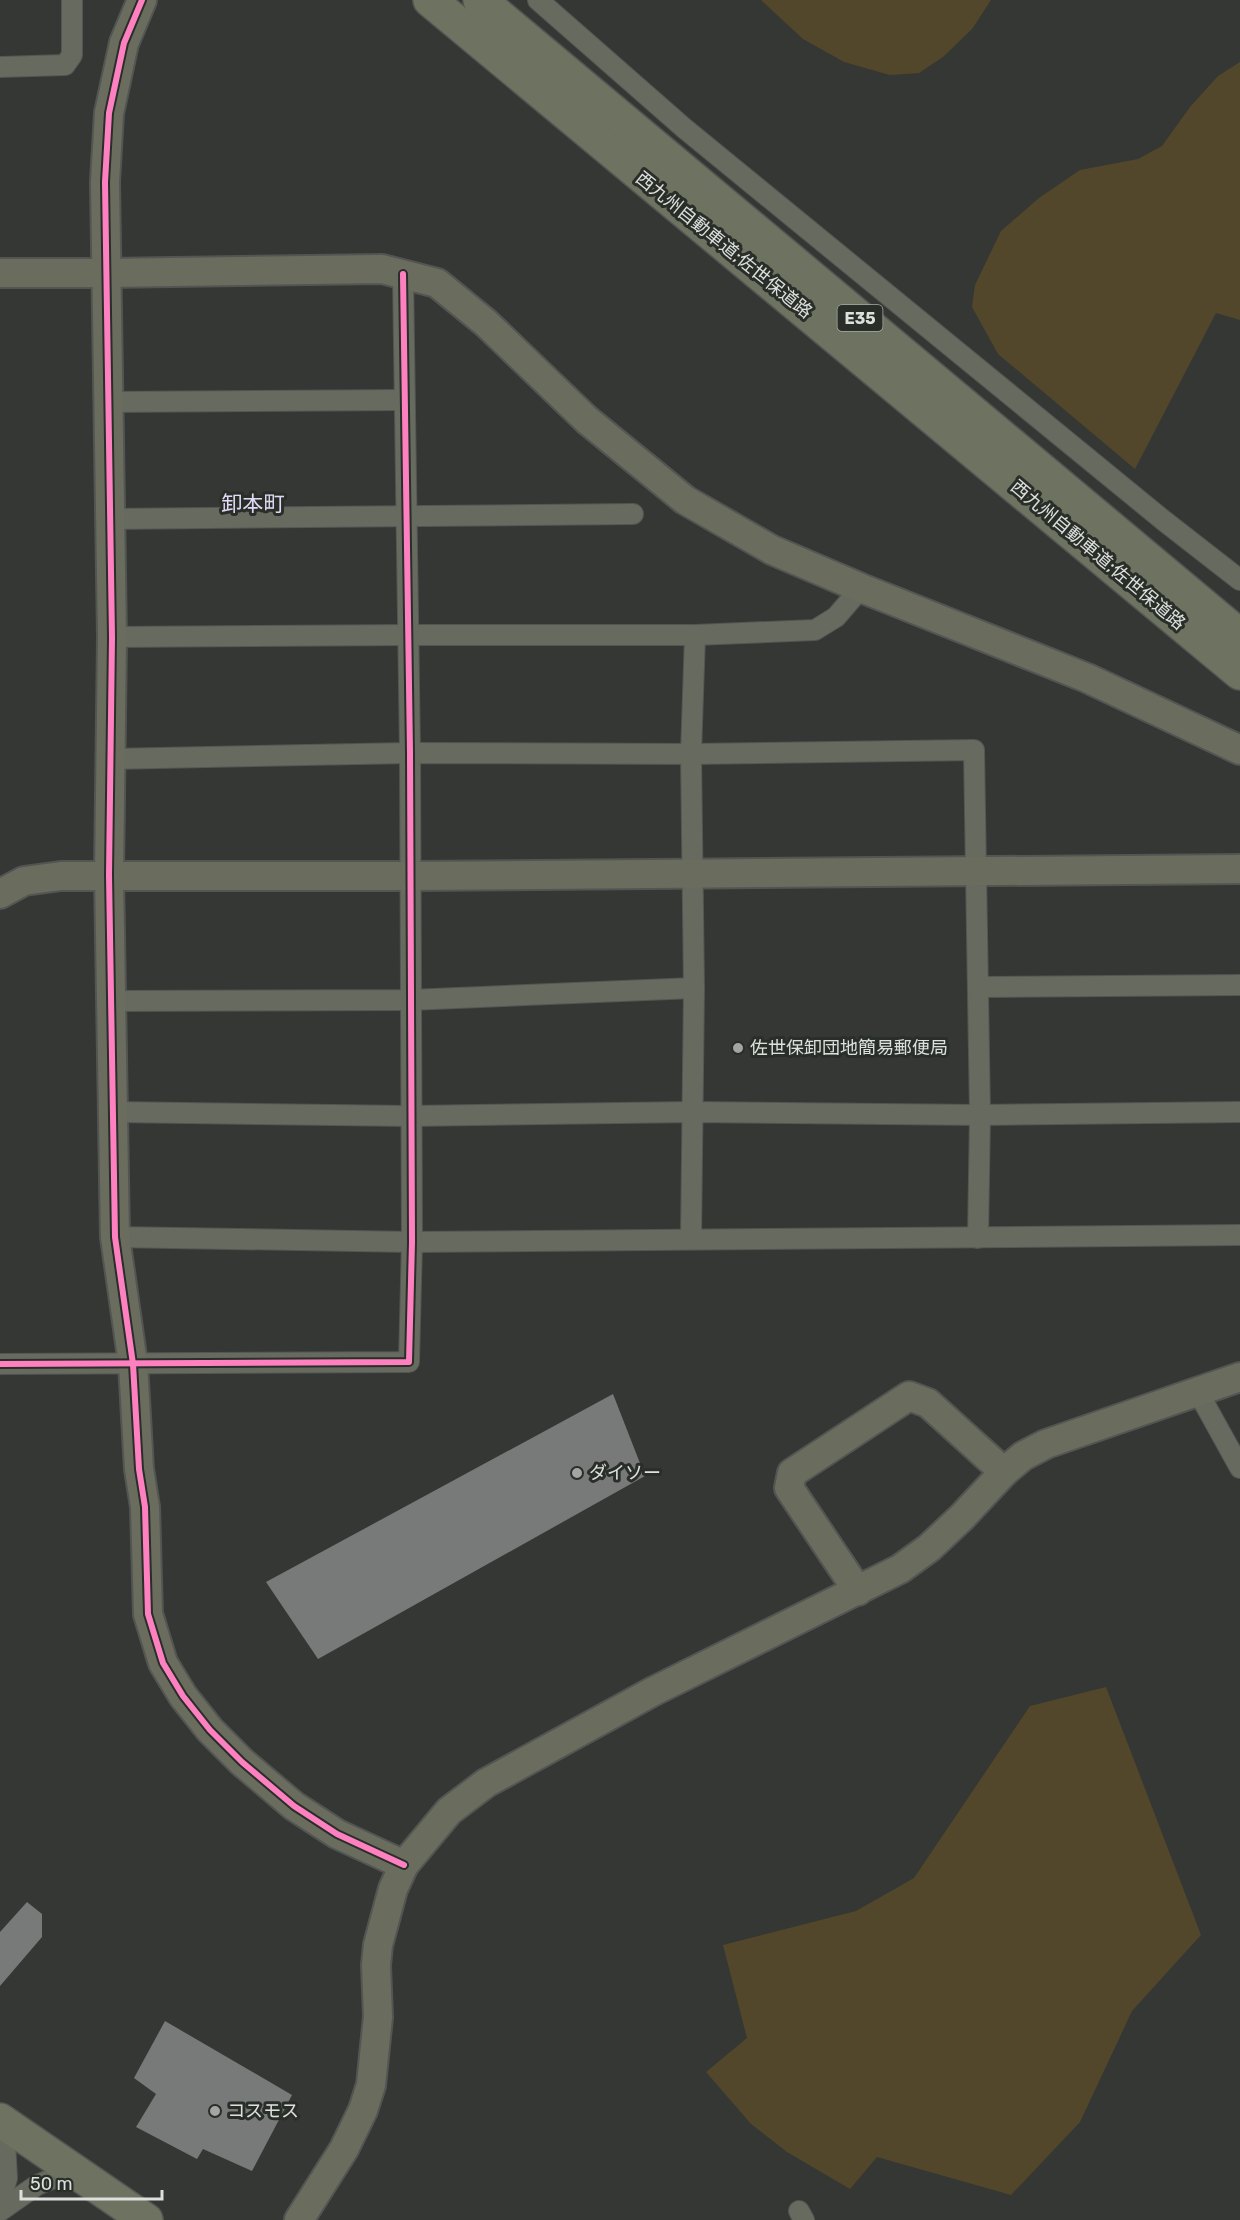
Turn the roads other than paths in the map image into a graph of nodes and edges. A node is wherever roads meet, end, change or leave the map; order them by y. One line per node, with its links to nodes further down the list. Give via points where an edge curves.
1 (72, 0): 6 (street, via 72,55 65,65)
2 (142, 0): 8 (street, via 124,43 109,113)
3 (430, 0): 21 (highway, 西九州自動車道;佐世保道路 / E35)
4 (480, 0): 19 (highway, 西九州自動車道;佐世保道路 / E35)
5 (538, 0): 15 (street, via 684,128)
6 (0, 67)
7 (0, 273): 8 (street)
8 (106, 273): 9 (street, via 382,269); 11 (street)
9 (403, 274): 10 (street); 16 (street, via 437,283 486,322 587,420 685,500 772,550)
10 (404, 400): 11 (street); 13 (street)
11 (108, 402): 14 (street)
12 (633, 514): 13 (street)
13 (405, 515): 14 (street); 17 (street)
14 (110, 519): 20 (street)
15 (1240, 580)
16 (861, 588): 18 (street, via 836,617 815,630); 22 (street, via 1087,678)
17 (406, 634): 18 (street); 20 (street); 23 (street)
18 (695, 635): 24 (street)
19 (1240, 636)
20 (112, 637): 25 (street)
21 (1240, 673)
22 (1240, 750)
23 (410, 753): 24 (street); 25 (street); 30 (street)
24 (691, 754): 27 (street, via 974,750); 28 (street)
25 (110, 759): 29 (street)
26 (1240, 869): 27 (street)
27 (976, 871): 28 (street); 33 (street)
28 (692, 872): 30 (street); 34 (street)
29 (109, 875): 30 (street); 31 (street, via 24,881); 36 (street)
30 (410, 876): 35 (street)
31 (0, 894)
32 (1240, 986): 33 (street)
33 (978, 987): 40 (street)
34 (693, 988): 35 (street); 38 (street)
35 (410, 1000): 36 (street); 41 (street)
36 (112, 1001): 37 (street)
37 (114, 1112): 41 (street); 43 (street)
38 (692, 1112): 40 (street); 41 (street); 45 (street)
39 (1240, 1112): 40 (street)
40 (980, 1115): 44 (street)
41 (410, 1116): 46 (street)
42 (1240, 1235): 44 (street)
43 (115, 1237): 46 (street); 48 (street)
44 (978, 1238): 45 (street)
45 (691, 1239): 46 (street)
46 (412, 1242): 48 (street, via 409,1362)
47 (0, 1364): 48 (street)
48 (133, 1364): 54 (street, via 145,1507 148,1614 163,1663 210,1730 294,1806 337,1834)
49 (1240, 1377): 50 (street)
50 (1198, 1392): 51 (street); 52 (street, via 1046,1444)
51 (1240, 1468)
52 (1004, 1472): 53 (street, via 929,1548); 53 (street, via 928,1403 909,1396 792,1473 789,1488)
53 (858, 1591): 54 (street, via 652,1692 486,1783 449,1811)
54 (404, 1865): 60 (street, via 393,1889 378,1945 378,2016 371,2085 349,2140)
55 (2, 2122): 56 (highway); 57 (street, via 7,2178)
56 (72, 2171): 58 (street, via 37,2185); 59 (highway)
57 (0, 2201)
58 (0, 2211)
59 (146, 2220)
60 (299, 2220)

